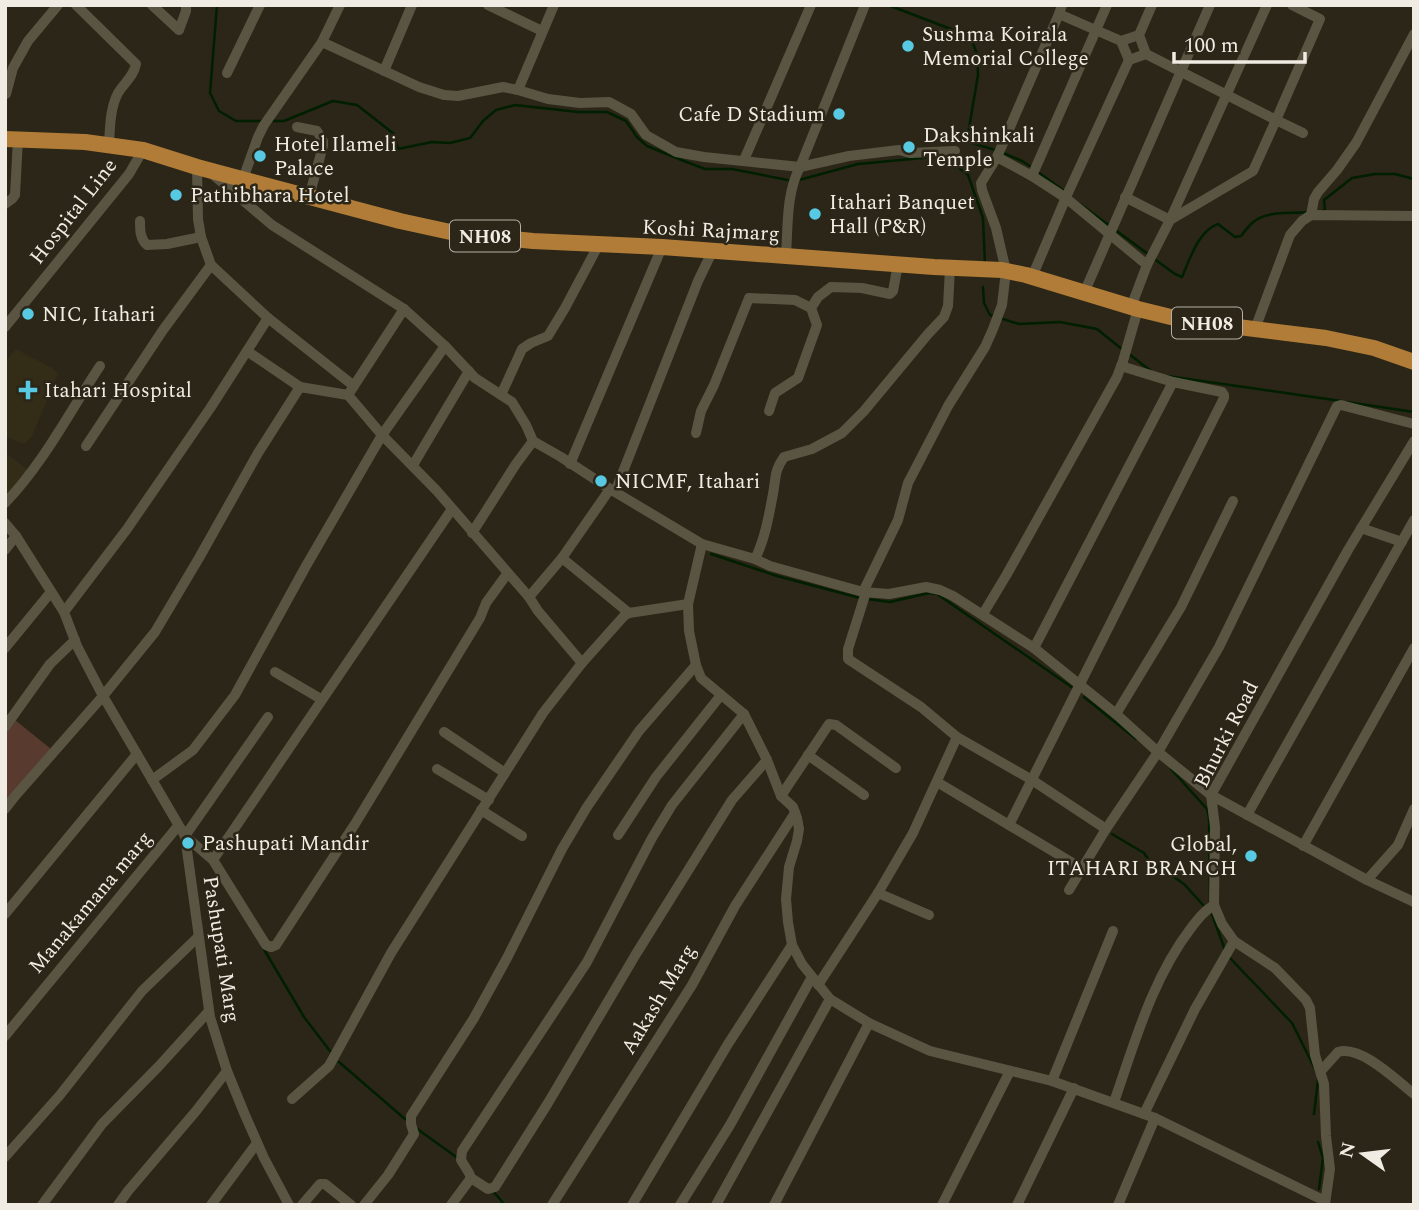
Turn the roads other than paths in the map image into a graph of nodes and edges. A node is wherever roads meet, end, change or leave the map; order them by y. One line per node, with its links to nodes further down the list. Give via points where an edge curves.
1 (58, 5): 30 (street, via 28,41 13,68)
2 (76, 5): 36 (street, via 136,64 117,94)
3 (152, 5): 4 (street, via 179,30)
4 (186, 5)
5 (260, 5): 27 (street)
6 (340, 5): 23 (street)
7 (412, 5): 26 (street)
8 (488, 5): 19 (street)
9 (554, 5): 19 (street)
10 (811, 5): 40 (street)
11 (865, 5): 41 (street)
12 (1107, 5): 18 (street)
13 (1152, 5): 21 (street)
14 (1210, 5): 28 (street)
15 (1267, 5): 31 (street)
16 (1292, 5): 32 (street, via 1320,19)
17 (1060, 10): 18 (street); 39 (street)
18 (1096, 30): 22 (street); 43 (street)
19 (542, 31): 29 (street)
20 (1414, 34): 49 (street, via 1356,143 1318,192)
21 (1139, 35): 22 (street); 24 (street)
22 (1121, 41): 25 (street)
23 (323, 42): 26 (street); 44 (street, via 267,120)
24 (1146, 54): 25 (street); 28 (street)
25 (1129, 60): 45 (street)
26 (384, 71): 29 (street, via 444,95 503,87)
27 (227, 72)
28 (1181, 72): 31 (street); 47 (street)
29 (518, 90): 40 (street, via 548,99 609,102 631,114 646,135 676,152)
30 (6, 94)
31 (1226, 95): 32 (street); 51 (street)
32 (1276, 120): 34 (street); 51 (street, via 1253,171)
33 (298, 127): 46 (street, via 317,131 323,141)
34 (1303, 133)
35 (12, 139): 36 (main road, Koshi Rajmarg / NH08); 48 (street, via 15,195)
36 (109, 144): 37 (main road, Koshi Rajmarg / NH08)
37 (143, 150): 42 (main road, Koshi Rajmarg / NH08); 70 (street, Hospital Line, via 129,174)
38 (955, 151): 41 (street, via 899,150)
39 (998, 155): 43 (street); 63 (street, via 981,183)
40 (744, 160): 41 (street)
41 (800, 167): 58 (street, via 793,183)
42 (202, 168): 44 (main road, Koshi Rajmarg / NH08); 54 (street); 68 (street, via 272,225)
43 (1033, 173): 45 (street)
44 (243, 179): 46 (main road, Koshi Rajmarg / NH08)
45 (1068, 195): 53 (street); 64 (street)
46 (309, 197): 55 (main road, Koshi Rajmarg / NH08, via 455,233)
47 (1125, 197): 51 (street); 53 (street)
48 (5, 204)
49 (1312, 211): 50 (street); 71 (street, via 1290,235)
50 (1414, 216)
51 (1170, 220): 59 (street)
52 (140, 221): 54 (street, via 147,245)
53 (1111, 229): 59 (street); 65 (street)
54 (201, 237): 61 (street)
55 (599, 244): 56 (main road, Koshi Rajmarg / NH08); 81 (street, via 548,336 522,349)
56 (662, 247): 57 (main road, Koshi Rajmarg / NH08); 89 (street)
57 (713, 250): 58 (main road, Koshi Rajmarg / NH08); 91 (street)
58 (786, 255): 60 (main road, Koshi Rajmarg / NH08)
59 (1150, 259): 67 (street)
60 (898, 264): 62 (main road, Koshi Rajmarg / NH08); 66 (street, via 892,293 831,286)
61 (211, 265): 69 (street); 88 (street)
62 (950, 268): 63 (main road, Koshi Rajmarg / NH08); 104 (street, via 944,317 864,411 842,433 813,449 784,457 777,467)
63 (1004, 271): 64 (main road, Koshi Rajmarg / NH08); 107 (street, via 1002,305 993,329 908,484 898,520)
64 (1032, 277): 65 (main road, Koshi Rajmarg / NH08)
65 (1084, 293): 67 (main road, Koshi Rajmarg / NH08)
66 (811, 308): 82 (street, via 817,325 798,378 775,393); 84 (street, via 795,300 749,298)
67 (1135, 308): 71 (main road, Koshi Rajmarg / NH08, via 1183,320); 75 (street)
68 (404, 309): 72 (street); 80 (street)
69 (268, 318): 73 (street); 80 (street)
70 (5, 327)
71 (1255, 329): 74 (main road, Koshi Rajmarg / NH08, via 1326,338)
72 (445, 346): 77 (street); 85 (street)
73 (247, 351): 79 (street); 110 (street)
74 (1414, 362)
75 (1122, 363): 78 (street); 112 (street)
76 (100, 366): 93 (street, via 33,469)
77 (469, 371): 81 (street); 90 (street)
78 (1173, 382): 115 (street); 120 (street, via 1222,392 1224,398)
79 (300, 387): 80 (street); 122 (street, via 155,632)
80 (351, 391): 85 (street)
81 (501, 395): 86 (street, via 512,402)
82 (769, 411)
83 (1414, 424): 130 (street, via 1337,406 1219,647)
84 (696, 433)
85 (382, 435): 90 (street); 137 (street, via 234,695 193,750)
86 (533, 441): 89 (street); 98 (street)
87 (1414, 441): 97 (street, Bhurki Road)
88 (86, 446)
89 (570, 464): 91 (street)
90 (413, 465): 94 (street)
91 (612, 490): 101 (street); 103 (street)
92 (1233, 501): 125 (street, via 1181,607)
93 (5, 503)
94 (452, 509): 98 (street); 123 (street)
95 (1414, 520): 100 (street)
96 (5, 523): 99 (street, Pashupati Marg)
97 (1361, 528): 100 (street); 141 (street, Bhurki Road)
98 (472, 533): 105 (street)
99 (16, 536): 102 (street); 106 (street, Pashupati Marg)
100 (1402, 542): 148 (street)
101 (702, 544): 104 (street); 109 (street)
102 (5, 550)
103 (562, 558): 108 (street); 111 (street)
104 (755, 559): 107 (street)
105 (507, 574): 108 (street); 156 (street, via 355,824 274,947 266,945)
106 (51, 592): 110 (street, Pashupati Marg); 114 (street)
107 (864, 592): 112 (street, via 889,594 926,587); 129 (street, via 848,659)
108 (529, 597): 117 (street)
109 (688, 604): 111 (street); 118 (street)
110 (64, 612): 113 (street, Pashupati Marg)
111 (629, 613): 117 (street)
112 (983, 614): 115 (street)
113 (75, 640): 122 (street, Pashupati Marg); 127 (street, via 50,664)
114 (5, 648)
115 (1034, 648): 120 (street)
116 (1414, 648): 155 (street)
117 (582, 663): 136 (street, via 543,713)
118 (696, 665): 121 (street, via 701,678); 193 (street, via 639,731 587,807 474,1018 411,1116 414,1134)
119 (275, 672): 123 (street)
120 (1080, 685): 125 (street); 138 (street)
121 (721, 695): 124 (street); 152 (street, via 656,777)
122 (103, 696): 131 (street, Pashupati Marg); 144 (street)
123 (321, 699): 156 (street)
124 (744, 714): 133 (street); 185 (street, via 671,805 587,962 462,1151)
125 (1116, 714): 130 (street)
126 (268, 718): 153 (street)
127 (5, 727)
128 (444, 732): 136 (street)
129 (957, 737): 138 (street); 139 (street)
130 (1158, 752): 141 (street); 151 (street)
131 (137, 754): 137 (street, Pashupati Marg); 163 (street)
132 (808, 755): 134 (street, via 831,723); 140 (street); 142 (street)
133 (767, 760): 142 (street); 185 (street, via 732,800 548,1103 491,1188)
134 (896, 768)
135 (438, 769): 143 (street)
136 (505, 774): 143 (street)
137 (152, 780): 150 (street, Pashupati Marg)
138 (1032, 780): 149 (street); 151 (street)
139 (937, 782): 149 (street); 160 (street)
140 (864, 795)
141 (1211, 795): 148 (street); 162 (street, Bhurki Road)
142 (781, 796): 147 (street)
143 (489, 800): 146 (street)
144 (5, 809)
145 (1414, 809): 158 (street, via 1398,845)
146 (481, 810): 154 (street); 180 (street, via 391,953 329,1066)
147 (795, 813): 168 (street, via 799,829 786,899); 195 (street, Aakash Marg)
148 (1247, 815): 155 (street)
149 (1009, 825): 157 (street)
150 (178, 826): 153 (street, Pashupati Marg); 173 (street, Manakamana marg)
151 (1106, 829): 157 (street)
152 (618, 835)
153 (185, 836): 156 (street); 166 (street, Pashupati Marg)
154 (522, 836)
155 (1303, 846): 158 (street)
156 (213, 860)
157 (1081, 869): 159 (street)
158 (1367, 880): 161 (street)
159 (1069, 890)
160 (878, 893): 164 (street); 169 (street)
161 (1413, 900)
162 (1213, 905): 167 (street); 181 (street, via 1164,968)
163 (5, 914)
164 (929, 915)
165 (1113, 931): 177 (street)
166 (198, 937): 171 (street, Pashupati Marg); 184 (street, via 142,991)
167 (1234, 941): 176 (street, via 1275,968 1306,1000); 182 (street, via 1195,1009)
168 (792, 945): 169 (street); 196 (street)
169 (815, 981): 170 (street); 197 (street)
170 (830, 999): 172 (street); 198 (street)
171 (209, 1011): 174 (street, Pashupati Marg); 187 (street, via 102,1124)
172 (869, 1023): 175 (street, via 930,1051); 199 (street)
173 (5, 1036)
174 (227, 1070): 183 (street, Pashupati Marg); 188 (street)
175 (1010, 1071): 177 (street); 200 (street)
176 (1321, 1071): 179 (street, via 1338,1052 1350,1051 1368,1058); 186 (street, via 1331,1168)
177 (1052, 1081): 178 (street)
178 (1074, 1088): 181 (street); 201 (street)
179 (1414, 1094)
180 (292, 1099)
181 (1114, 1102): 182 (street)
182 (1149, 1116): 186 (street); 202 (street)
183 (257, 1143): 189 (street); 190 (street, Pashupati Marg)
184 (5, 1157)
185 (471, 1178): 194 (street)
186 (1325, 1203)
187 (42, 1205)
188 (118, 1205)
189 (211, 1205)
190 (289, 1205)
191 (302, 1205): 192 (street, via 325,1184)
192 (351, 1205)
193 (364, 1205)
194 (451, 1205)
195 (552, 1205)
196 (632, 1205)
197 (680, 1205)
198 (716, 1205)
199 (774, 1205)
200 (942, 1205)
201 (1017, 1205)
202 (1118, 1205)

